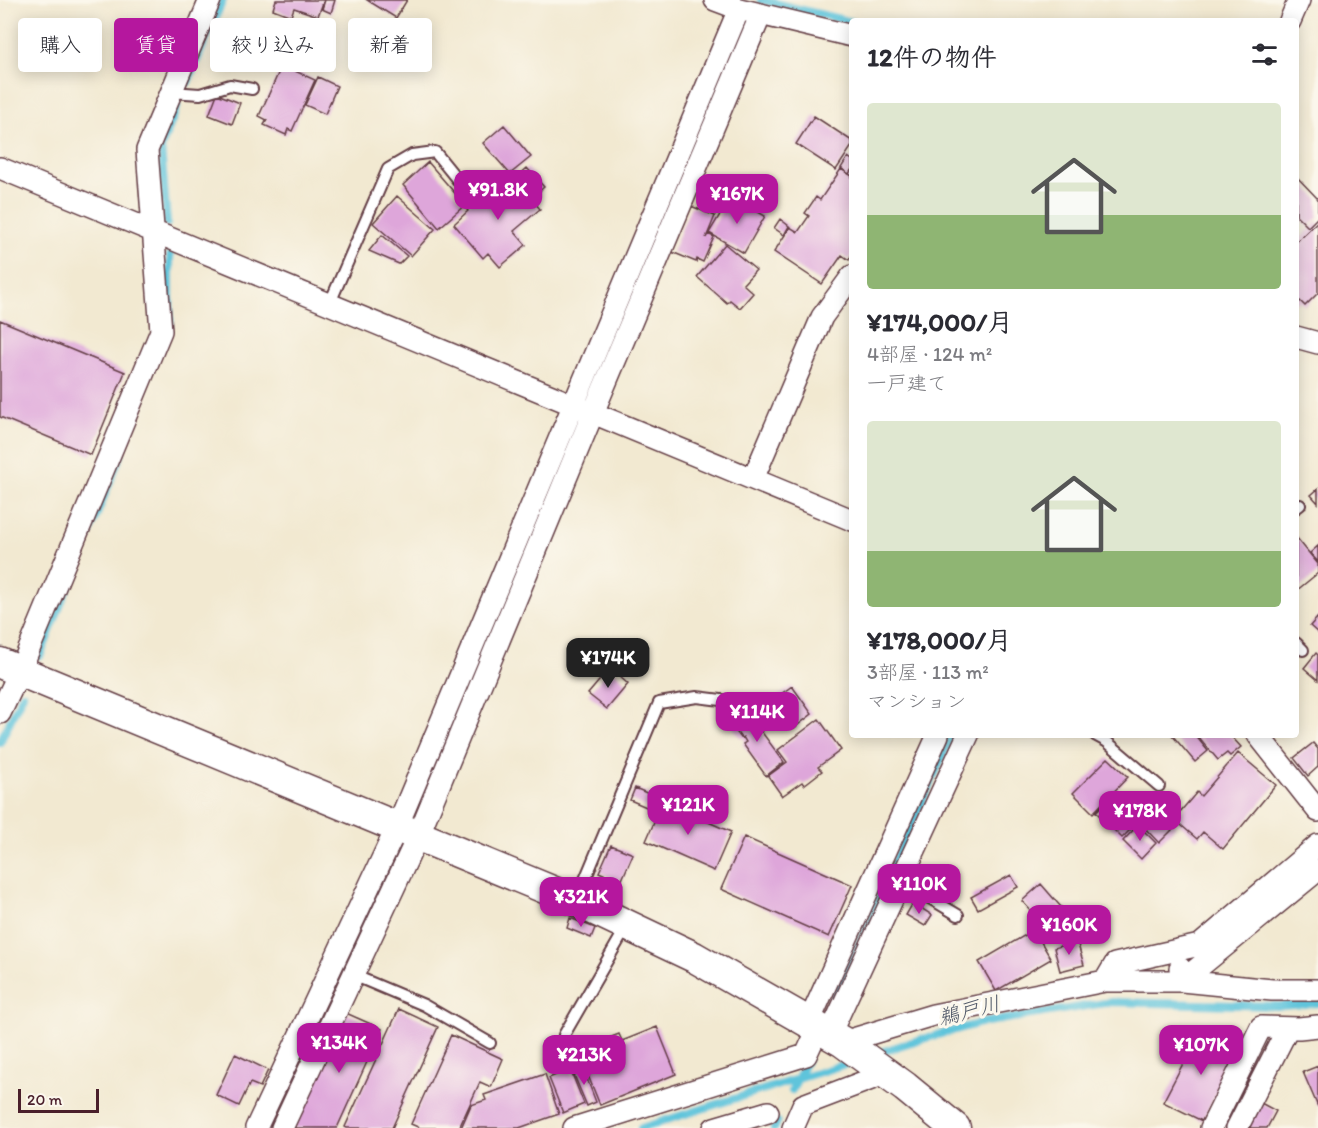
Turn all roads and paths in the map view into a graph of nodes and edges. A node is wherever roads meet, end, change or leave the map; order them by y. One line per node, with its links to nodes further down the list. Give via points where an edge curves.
1 (210, 0): 8 (street)
2 (715, 0): 4 (street)
3 (1299, 0): 5 (street)
4 (749, 8): 6 (street); 16 (street); 17 (street)
5 (1291, 18)
6 (849, 35)
7 (252, 90): 8 (lane, via 230,85 200,94)
8 (171, 92): 11 (street, via 147,150)
9 (0, 168): 11 (street)
10 (465, 189): 13 (lane, via 435,152 412,155 388,169)
11 (154, 232): 13 (street); 20 (street, via 161,331)
12 (849, 280): 18 (street, via 822,317)
13 (329, 305): 16 (street)
14 (1299, 338): 15 (street)
15 (1318, 343)
16 (573, 405): 17 (street); 29 (street)
17 (593, 413): 18 (street); 29 (street)
18 (753, 479): 19 (street)
19 (849, 519)
20 (10, 667): 22 (street); 29 (street)
21 (745, 703): 33 (lane, via 697,697 659,703)
22 (0, 713)
23 (937, 738): 43 (street)
24 (967, 738): 32 (street)
25 (1100, 738): 27 (lane)
26 (1260, 738): 28 (street)
27 (1159, 786)
28 (1318, 811)
29 (407, 832): 33 (street); 37 (street); 49 (street)
30 (1318, 845): 36 (street, via 1200,945)
31 (1318, 870): 39 (street)
32 (901, 881): 34 (lane); 43 (street)
33 (576, 901): 35 (street)
34 (958, 915)
35 (627, 926): 43 (street, via 694,957); 44 (lane)
36 (1177, 950): 38 (street, via 1115,964); 39 (street)
37 (353, 975): 45 (lane, via 424,1005); 50 (street)
38 (1105, 981): 39 (street); 43 (street)
39 (1182, 981): 40 (street, via 1272,990)
40 (1318, 990)
41 (1318, 1026): 42 (street)
42 (1288, 1028): 55 (street, via 1261,1027); 56 (street)
43 (830, 1034): 46 (street); 51 (street, via 806,1055)
44 (564, 1035)
45 (490, 1043)
46 (883, 1070): 47 (street); 54 (street)
47 (803, 1105): 48 (street); 53 (street)
48 (764, 1120): 52 (street)
49 (255, 1128)
50 (282, 1128)
51 (574, 1128)
52 (714, 1128)
53 (793, 1128)
54 (955, 1128)
55 (1210, 1128)
56 (1237, 1128)

